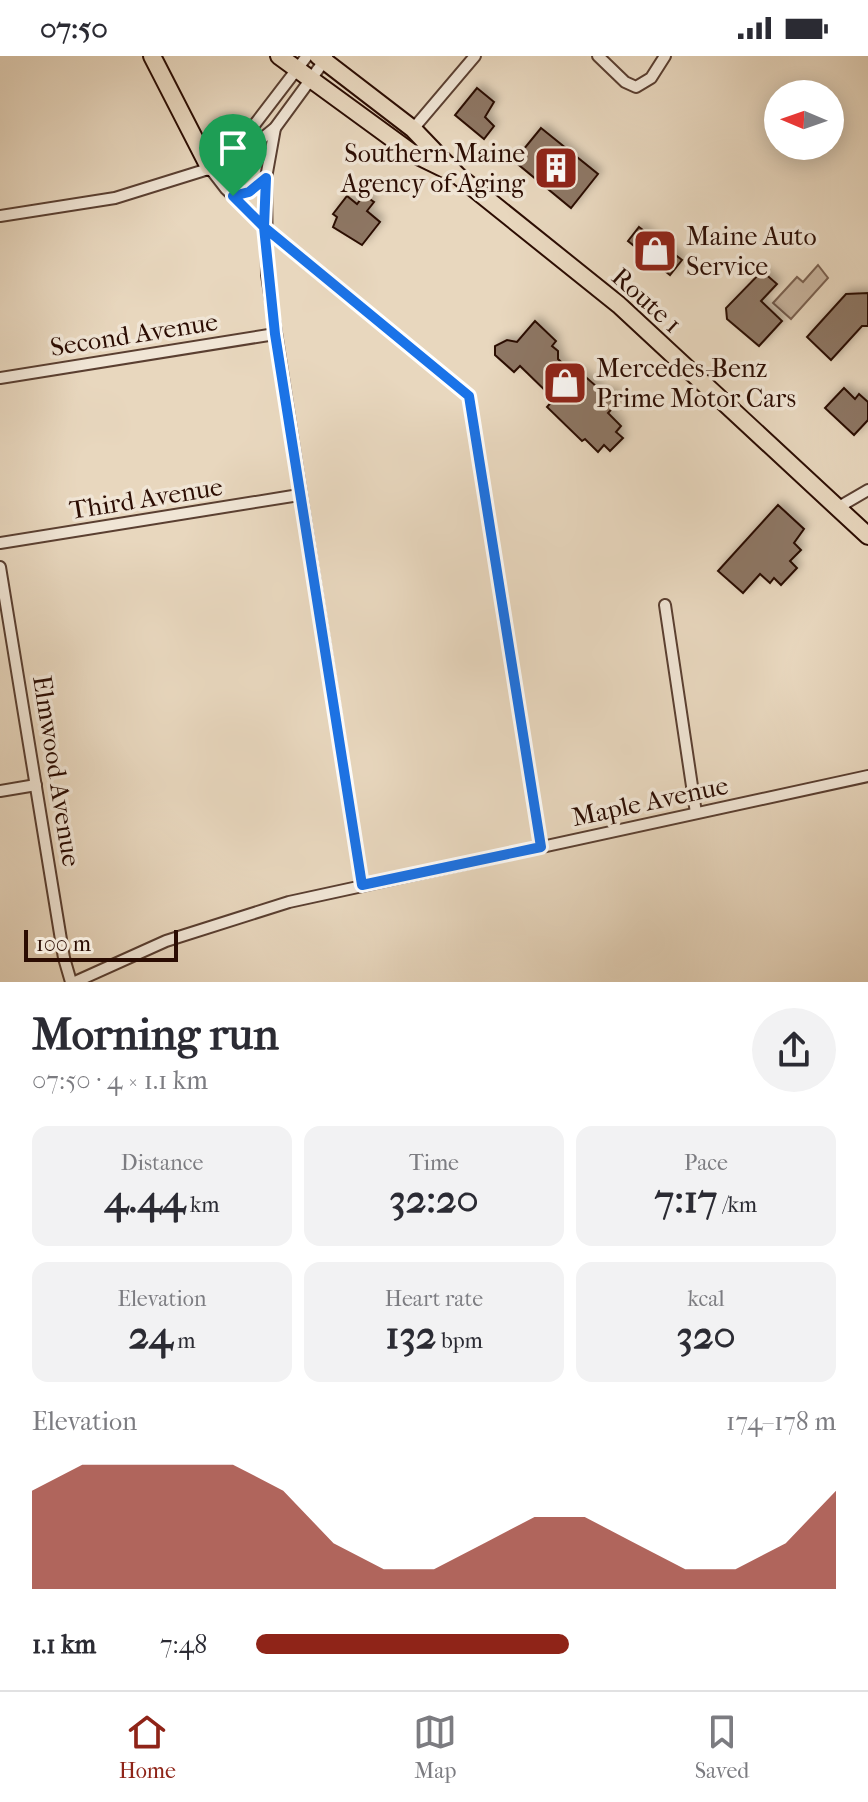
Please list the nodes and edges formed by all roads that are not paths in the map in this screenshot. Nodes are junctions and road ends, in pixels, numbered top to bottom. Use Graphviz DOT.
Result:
graph roads {
  1 [pos="152,56"];
  2 [pos="279,56"];
  3 [pos="475,56"];
  4 [pos="598,56"];
  5 [pos="665,56"];
  6 [pos="314,63"];
  7 [pos="275,128"];
  8 [pos="413,129"];
  9 [pos="209,167"];
  10 [pos="457,175"];
  11 [pos="266,178"];
  12 [pos="233,196"];
  13 [pos="0,216"];
  14 [pos="264,227"];
  15 [pos="275,334"];
  16 [pos="0,378"];
  17 [pos="868,490"];
  18 [pos="299,495"];
  19 [pos="837,508"];
  20 [pos="868,536"];
  21 [pos="0,543"];
  22 [pos="0,567"];
  23 [pos="665,605"];
  24 [pos="868,776"];
  25 [pos="36,785"];
  26 [pos="0,791"];
  27 [pos="696,813"];
  28 [pos="541,847"];
  29 [pos="362,885"];
  30 [pos="73,982"];
  1 -- 9 [label="main road"];
  2 -- 6 [label="main road, Route 1"];
  3 -- 8 [label="street"];
  4 -- 5 [label="street"];
  6 -- 7 [label="street"];
  6 -- 8 [label="main road, Route 1"];
  6 -- 9 [label="street"];
  6 -- 10 [label="main road, Route 1"];
  7 -- 9 [label="street"];
  7 -- 11 [label="street"];
  8 -- 10 [label="main road, Route 1"];
  9 -- 12 [label="street"];
  9 -- 13 [label="street"];
  10 -- 19 [label="main road, Route 1"];
  11 -- 12 [label="street"];
  11 -- 14 [label="street"];
  12 -- 14 [label="street"];
  14 -- 15 [label="street"];
  14 -- 28 [label="street"];
  15 -- 16 [label="street, Second Avenue"];
  15 -- 18 [label="street"];
  17 -- 19 [label="street"];
  18 -- 21 [label="street, Third Avenue"];
  18 -- 29 [label="street"];
  19 -- 20 [label="main road, Route 1"];
  22 -- 25 [label="street, Elmwood Avenue"];
  23 -- 27 [label="street"];
  24 -- 27 [label="street, Maple Avenue"];
  25 -- 26 [label="street"];
  25 -- 30 [label="street, Elmwood Avenue"];
  27 -- 28 [label="street, Maple Avenue"];
  28 -- 29 [label="street, Maple Avenue"];
  29 -- 30 [label="street, Maple Avenue"];
}
